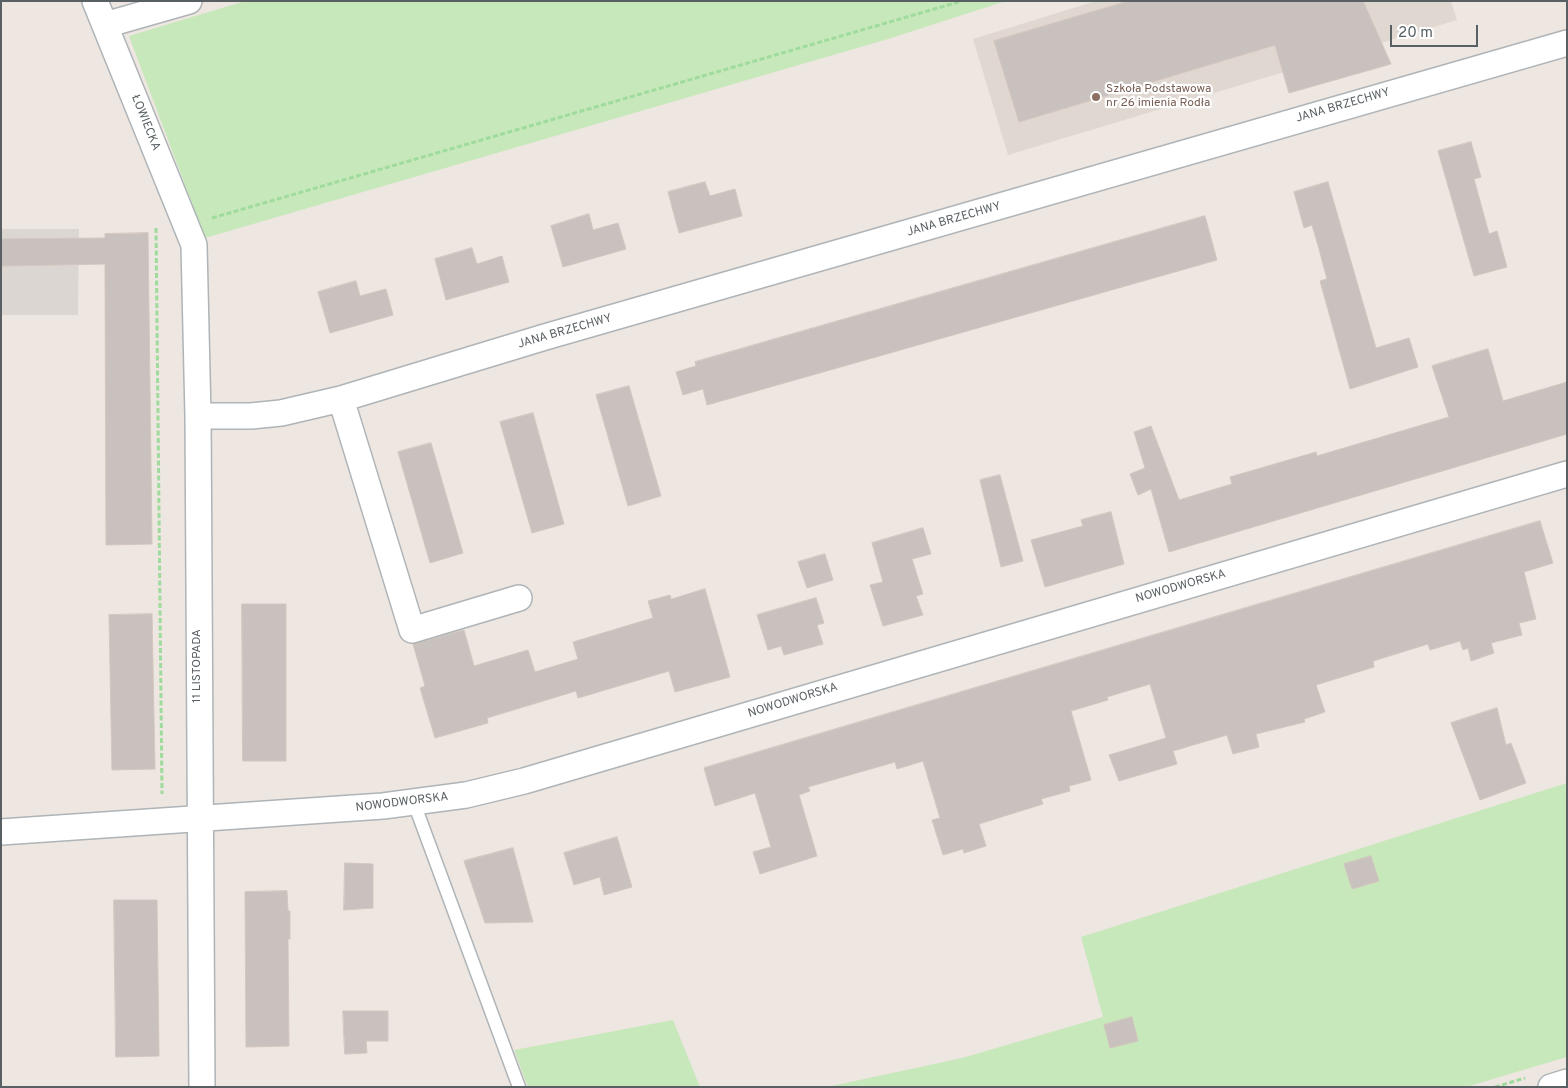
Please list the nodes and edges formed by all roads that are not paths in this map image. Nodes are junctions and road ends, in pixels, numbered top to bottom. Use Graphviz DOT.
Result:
graph roads {
  1 [pos="96,1"];
  2 [pos="189,1"];
  3 [pos="105,25"];
  4 [pos="1567,43"];
  5 [pos="191,235"];
  6 [pos="341,399"];
  7 [pos="198,416"];
  8 [pos="1567,474"];
  9 [pos="519,598"];
  10 [pos="414,803"];
  11 [pos="199,820"];
  12 [pos="1,832"];
  13 [pos="1567,1082"];
  14 [pos="202,1087"];
  15 [pos="519,1087"];
  16 [pos="1551,1087"];
  1 -- 3 [label="street, ŁOWIECKA"];
  2 -- 3 [label="street"];
  3 -- 5 [label="street, ŁOWIECKA"];
  4 -- 6 [label="street, JANA BRZECHWY"];
  5 -- 7 [label="street, 11 LISTOPADA"];
  6 -- 7 [label="street, JANA BRZECHWY"];
  6 -- 9 [label="street"];
  7 -- 11 [label="street, 11 LISTOPADA"];
  8 -- 10 [label="street, NOWODWORSKA"];
  10 -- 11 [label="street, NOWODWORSKA"];
  10 -- 15 [label="lane"];
  11 -- 12 [label="street, NOWODWORSKA"];
  11 -- 14 [label="street, 11 LISTOPADA"];
  13 -- 16 [label="street"];
}
